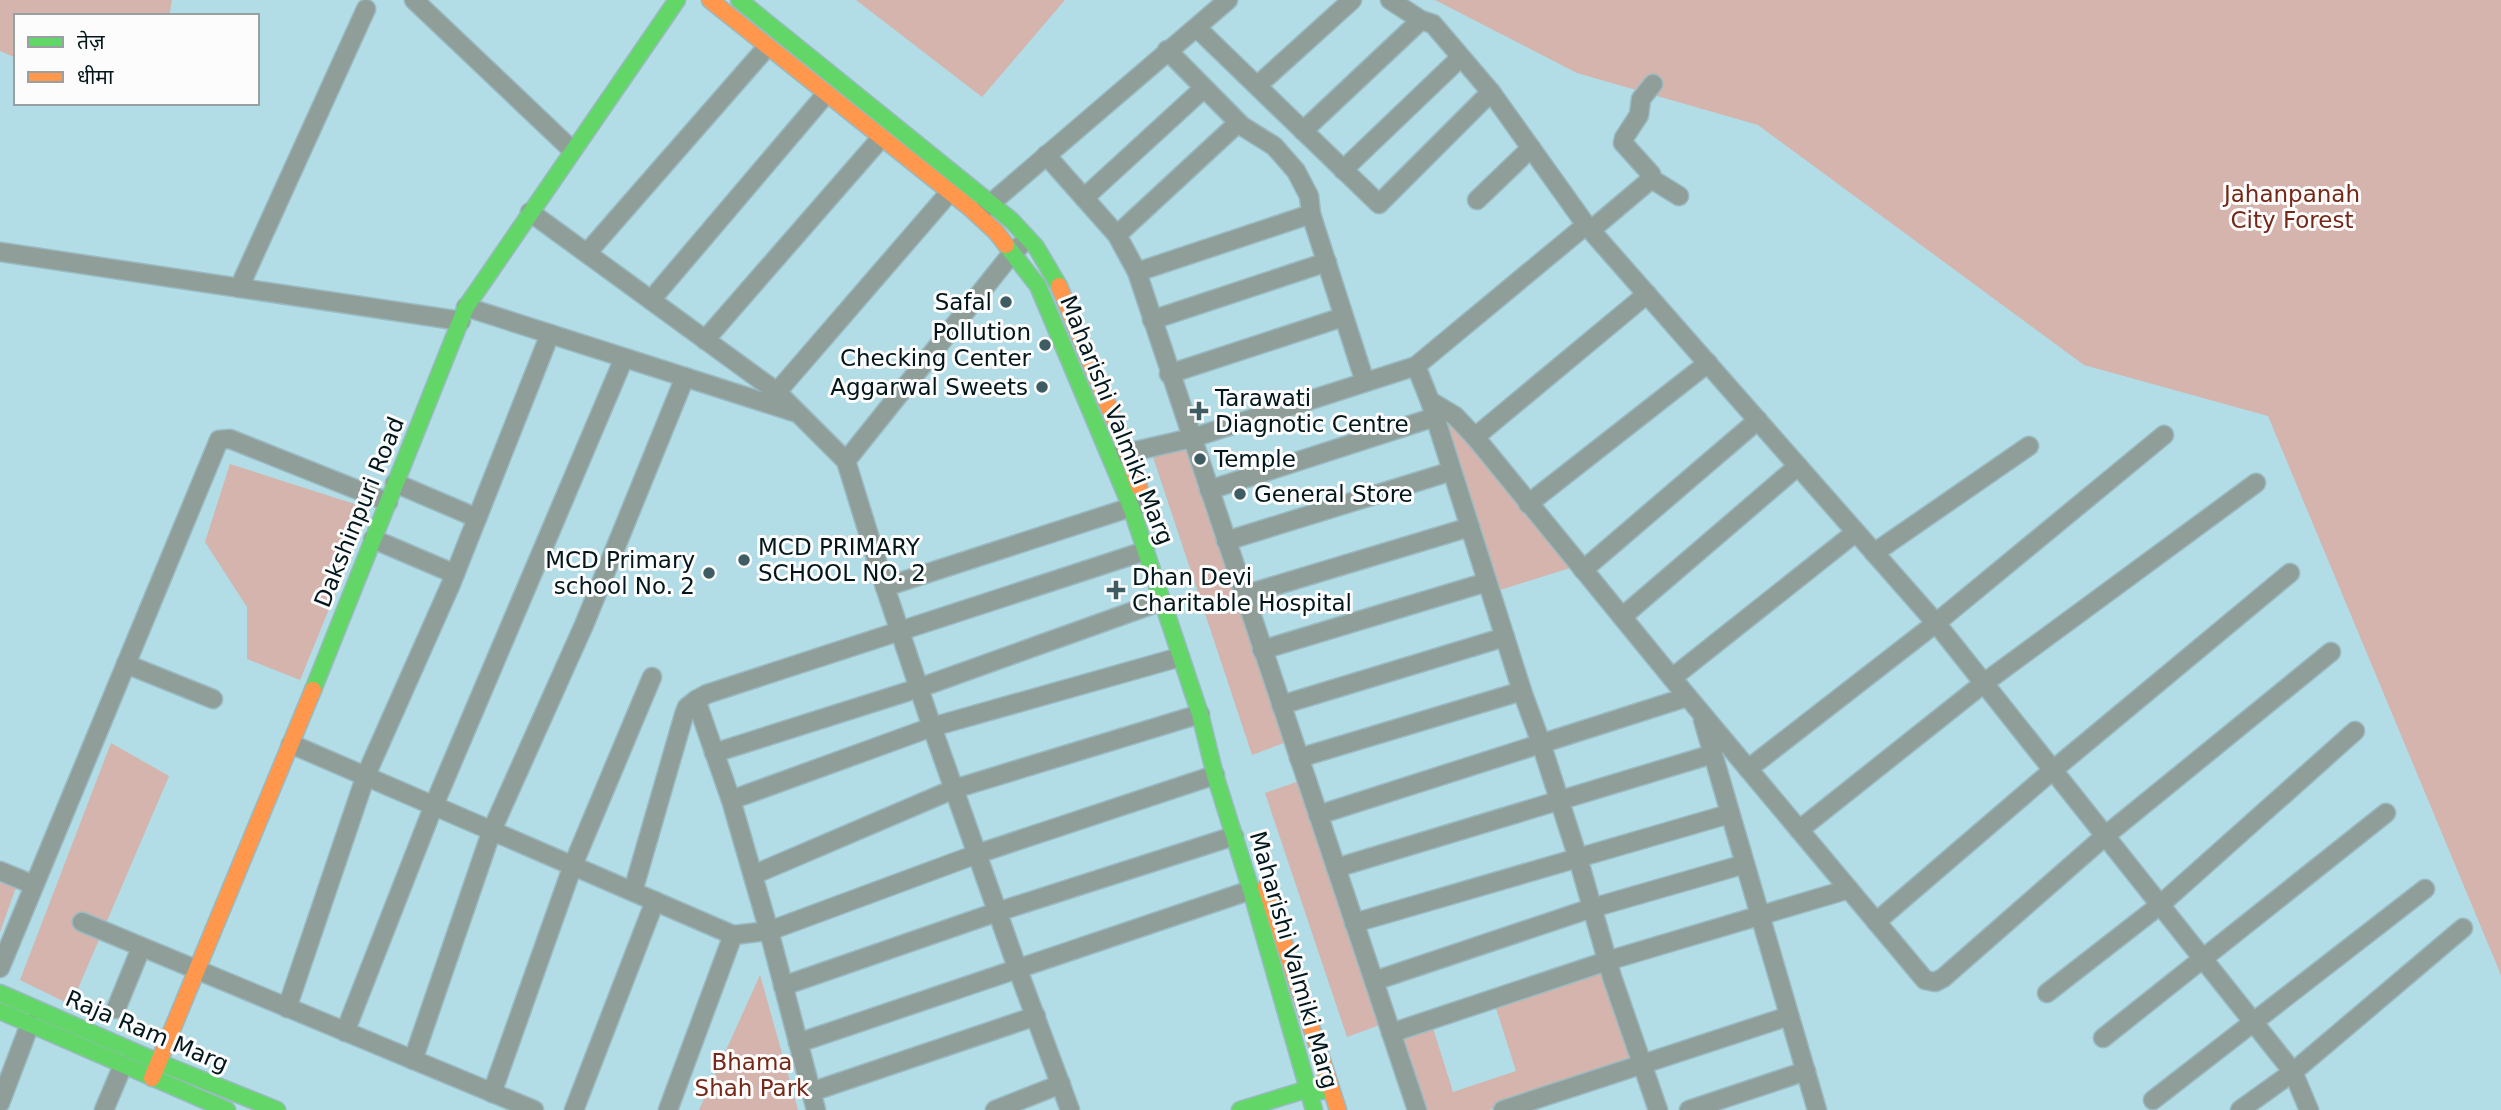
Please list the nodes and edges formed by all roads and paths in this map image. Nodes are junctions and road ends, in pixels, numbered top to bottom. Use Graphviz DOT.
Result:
graph roads {
  1 [pos="414,0"];
  2 [pos="677,0"];
  3 [pos="710,0"];
  4 [pos="739,0"];
  5 [pos="1228,0"];
  6 [pos="1352,0"];
  7 [pos="1390,0"];
  8 [pos="366,9"];
  9 [pos="1421,20"];
  10 [pos="1197,28"];
  11 [pos="767,47"];
  12 [pos="1167,50"];
  13 [pos="1460,58"];
  14 [pos="1653,84"];
  15 [pos="1256,86"];
  16 [pos="1204,88"];
  17 [pos="1491,92"];
  18 [pos="826,94"];
  19 [pos="1238,123"];
  20 [pos="1304,131"];
  21 [pos="881,138"];
  22 [pos="1531,148"];
  23 [pos="572,150"];
  24 [pos="1046,155"];
  25 [pos="1343,170"];
  26 [pos="1650,178"];
  27 [pos="949,193"];
  28 [pos="1679,196"];
  29 [pos="1084,198"];
  30 [pos="1477,200"];
  31 [pos="990,202"];
  32 [pos="530,212"];
  33 [pos="1311,214"];
  34 [pos="978,216"];
  35 [pos="1589,227"];
  36 [pos="1117,235"];
  37 [pos="1029,240"];
  38 [pos="0,252"];
  39 [pos="1013,252"];
  40 [pos="587,253"];
  41 [pos="1327,262"];
  42 [pos="1137,272"];
  43 [pos="239,288"];
  44 [pos="1647,293"];
  45 [pos="651,300"];
  46 [pos="463,314"];
  47 [pos="1343,317"];
  48 [pos="1152,320"];
  49 [pos="550,334"];
  50 [pos="705,340"];
  51 [pos="624,358"];
  52 [pos="1708,363"];
  53 [pos="1416,366"];
  54 [pos="1169,374"];
  55 [pos="685,377"];
  56 [pos="1365,382"];
  57 [pos="777,392"];
  58 [pos="1433,409"];
  59 [pos="798,413"];
  60 [pos="1758,420"];
  61 [pos="2164,435"];
  62 [pos="1475,437"];
  63 [pos="1192,438"];
  64 [pos="2029,446"];
  65 [pos="1120,455"];
  66 [pos="846,461"];
  67 [pos="1798,466"];
  68 [pos="1452,471"];
  69 [pos="395,483"];
  70 [pos="2256,483"];
  71 [pos="1209,490"];
  72 [pos="388,502"];
  73 [pos="1528,504"];
  74 [pos="1137,505"];
  75 [pos="477,518"];
  76 [pos="1470,527"];
  77 [pos="1856,532"];
  78 [pos="373,539"];
  79 [pos="1226,541"];
  80 [pos="1146,551"];
  81 [pos="1874,553"];
  82 [pos="1583,570"];
  83 [pos="2290,573"];
  84 [pos="455,574"];
  85 [pos="1487,582"];
  86 [pos="885,587"];
  87 [pos="1244,595"];
  88 [pos="1162,601"];
  89 [pos="1622,617"];
  90 [pos="1936,623"];
  91 [pos="900,631"];
  92 [pos="1505,637"];
  93 [pos="1262,650"];
  94 [pos="2331,652"];
  95 [pos="1180,657"];
  96 [pos="126,664"];
  97 [pos="652,677"];
  98 [pos="1672,678"];
  99 [pos="1984,683"];
  100 [pos="919,688"];
  101 [pos="1522,691"];
  102 [pos="1687,696"];
  103 [pos="213,699"];
  104 [pos="696,700"];
  105 [pos="1281,705"];
  106 [pos="1700,712"];
  107 [pos="1200,714"];
  108 [pos="932,727"];
  109 [pos="2354,731"];
  110 [pos="1541,743"];
  111 [pos="290,744"];
  112 [pos="714,753"];
  113 [pos="1713,754"];
  114 [pos="1299,758"];
  115 [pos="1748,769"];
  116 [pos="2053,770"];
  117 [pos="366,775"];
  118 [pos="1215,775"];
  119 [pos="954,789"];
  120 [pos="731,800"];
  121 [pos="1559,800"];
  122 [pos="434,805"];
  123 [pos="2386,813"];
  124 [pos="1729,814"];
  125 [pos="1318,815"];
  126 [pos="492,830"];
  127 [pos="1799,830"];
  128 [pos="1234,835"];
  129 [pos="2105,836"];
  130 [pos="977,854"];
  131 [pos="1578,858"];
  132 [pos="1745,864"];
  133 [pos="573,865"];
  134 [pos="1336,868"];
  135 [pos="0,871"];
  136 [pos="753,875"];
  137 [pos="34,885"];
  138 [pos="1849,889"];
  139 [pos="2425,889"];
  140 [pos="1251,890"];
  141 [pos="633,891"];
  142 [pos="655,901"];
  143 [pos="2161,905"];
  144 [pos="1592,908"];
  145 [pos="997,912"];
  146 [pos="1760,914"];
  147 [pos="82,922"];
  148 [pos="1876,922"];
  149 [pos="1354,923"];
  150 [pos="2463,928"];
  151 [pos="769,931"];
  152 [pos="733,935"];
  153 [pos="141,948"];
  154 [pos="2202,958"];
  155 [pos="1607,961"];
  156 [pos="0,968"];
  157 [pos="1018,970"];
  158 [pos="195,971"];
  159 [pos="1374,981"];
  160 [pos="783,986"];
  161 [pos="0,993"];
  162 [pos="2047,993"];
  163 [pos="116,1009"];
  164 [pos="287,1009"];
  165 [pos="0,1011"];
  166 [pos="1036,1016"];
  167 [pos="1790,1016"];
  168 [pos="2252,1021"];
  169 [pos="30,1024"];
  170 [pos="345,1032"];
  171 [pos="1391,1033"];
  172 [pos="2103,1038"];
  173 [pos="798,1044"];
  174 [pos="413,1060"];
  175 [pos="158,1062"];
  176 [pos="1642,1064"];
  177 [pos="122,1065"];
  178 [pos="1805,1071"];
  179 [pos="2293,1072"];
  180 [pos="152,1078"];
  181 [pos="1061,1084"];
  182 [pos="1308,1089"];
  183 [pos="811,1092"];
  184 [pos="492,1093"];
  185 [pos="1332,1093"];
  186 [pos="2153,1100"];
  187 [pos="0,1103"];
  188 [pos="104,1110"];
  189 [pos="227,1110"];
  190 [pos="277,1110"];
  191 [pos="534,1110"];
  192 [pos="575,1110"];
  193 [pos="668,1110"];
  194 [pos="816,1110"];
  195 [pos="995,1110"];
  196 [pos="1070,1110"];
  197 [pos="1240,1110"];
  198 [pos="1314,1110"];
  199 [pos="1338,1110"];
  200 [pos="1417,1110"];
  201 [pos="1503,1110"];
  202 [pos="1658,1110"];
  203 [pos="1689,1110"];
  204 [pos="1817,1110"];
  205 [pos="2241,1110"];
  206 [pos="2309,1110"];
  1 -- 23 [label="street"];
  2 -- 23 [label="street, Dakshinpuri Road"];
  3 -- 11 [label="street, Maharishi Valmiki Marg"];
  4 -- 31 [label="street, Maharishi Valmiki Marg"];
  5 -- 10 [label="street"];
  6 -- 15 [label="street"];
  7 -- 9 [label="street"];
  8 -- 43 [label="street"];
  9 -- 13 [label="street"];
  9 -- 20 [label="street"];
  10 -- 12 [label="street"];
  10 -- 15 [label="street"];
  11 -- 18 [label="street, Maharishi Valmiki Marg"];
  11 -- 40 [label="street"];
  12 -- 16 [label="street"];
  12 -- 24 [label="street"];
  13 -- 17 [label="street"];
  13 -- 25 [label="street"];
  14 -- 26 [label="street"];
  15 -- 20 [label="street"];
  16 -- 19 [label="street"];
  16 -- 29 [label="street"];
  17 -- 22 [label="street"];
  17 -- 25 [label="street"];
  18 -- 21 [label="street, Maharishi Valmiki Marg"];
  18 -- 45 [label="street"];
  19 -- 33 [label="street"];
  19 -- 36 [label="street"];
  20 -- 25 [label="street"];
  21 -- 27 [label="street, Maharishi Valmiki Marg"];
  21 -- 50 [label="street"];
  22 -- 30 [label="street"];
  22 -- 35 [label="street"];
  23 -- 32 [label="street, Dakshinpuri Road"];
  24 -- 29 [label="street"];
  24 -- 31 [label="street"];
  26 -- 28 [label="street"];
  26 -- 35 [label="street"];
  27 -- 34 [label="street, Maharishi Valmiki Marg"];
  27 -- 57 [label="street"];
  29 -- 36 [label="street"];
  31 -- 34 [label="street"];
  31 -- 37 [label="street, Maharishi Valmiki Marg"];
  32 -- 40 [label="street"];
  32 -- 46 [label="street, Dakshinpuri Road"];
  33 -- 41 [label="street"];
  33 -- 42 [label="street"];
  34 -- 39 [label="street, Maharishi Valmiki Marg"];
  35 -- 44 [label="street"];
  35 -- 53 [label="street"];
  36 -- 42 [label="street"];
  37 -- 39 [label="street"];
  37 -- 65 [label="street, Maharishi Valmiki Marg"];
  38 -- 43 [label="street"];
  39 -- 65 [label="street, Maharishi Valmiki Marg"];
  39 -- 66 [label="street"];
  40 -- 45 [label="street"];
  41 -- 47 [label="street"];
  41 -- 48 [label="street"];
  42 -- 48 [label="street"];
  43 -- 46 [label="street"];
  44 -- 52 [label="street"];
  44 -- 62 [label="street"];
  45 -- 50 [label="street"];
  46 -- 49 [label="street"];
  46 -- 69 [label="street, Dakshinpuri Road"];
  47 -- 54 [label="street"];
  47 -- 56 [label="street"];
  48 -- 54 [label="street"];
  49 -- 51 [label="street"];
  49 -- 75 [label="street"];
  50 -- 57 [label="street"];
  51 -- 55 [label="street"];
  51 -- 122 [label="street"];
  52 -- 60 [label="street"];
  52 -- 73 [label="street"];
  53 -- 56 [label="street"];
  53 -- 58 [label="street"];
  54 -- 63 [label="street"];
  55 -- 59 [label="street"];
  55 -- 126 [label="street"];
  56 -- 63 [label="street"];
  57 -- 59 [label="street"];
  58 -- 62 [label="street"];
  58 -- 68 [label="street"];
  58 -- 71 [label="street"];
  59 -- 66 [label="street"];
  60 -- 67 [label="street"];
  60 -- 82 [label="street"];
  61 -- 90 [label="street"];
  62 -- 73 [label="street"];
  63 -- 65 [label="street"];
  63 -- 71 [label="street"];
  64 -- 81 [label="street"];
  65 -- 74 [label="street, Maharishi Valmiki Marg"];
  66 -- 86 [label="street"];
  67 -- 77 [label="street"];
  67 -- 89 [label="street"];
  68 -- 76 [label="street"];
  68 -- 79 [label="street"];
  69 -- 72 [label="street, Dakshinpuri Road"];
  69 -- 75 [label="street"];
  70 -- 99 [label="street"];
  71 -- 79 [label="street"];
  72 -- 78 [label="street, Dakshinpuri Road"];
  72 -- 96 [label="street"];
  73 -- 82 [label="street"];
  74 -- 80 [label="street, Maharishi Valmiki Marg"];
  74 -- 86 [label="street"];
  74 -- 185 [label="street, Maharishi Valmiki Marg"];
  75 -- 84 [label="street"];
  76 -- 85 [label="street"];
  76 -- 87 [label="street"];
  77 -- 81 [label="street"];
  77 -- 98 [label="street"];
  78 -- 84 [label="street"];
  78 -- 111 [label="street, Dakshinpuri Road"];
  79 -- 87 [label="street"];
  80 -- 88 [label="street, Maharishi Valmiki Marg"];
  80 -- 91 [label="street"];
  81 -- 90 [label="street"];
  82 -- 89 [label="street"];
  83 -- 116 [label="street"];
  84 -- 117 [label="street"];
  85 -- 92 [label="street"];
  85 -- 93 [label="street"];
  86 -- 91 [label="street"];
  87 -- 93 [label="street"];
  88 -- 95 [label="street, Maharishi Valmiki Marg"];
  88 -- 100 [label="street"];
  89 -- 98 [label="street"];
  90 -- 99 [label="street"];
  90 -- 115 [label="street"];
  91 -- 100 [label="street"];
  91 -- 104 [label="street"];
  92 -- 101 [label="street"];
  92 -- 105 [label="street"];
  93 -- 105 [label="street"];
  94 -- 129 [label="street"];
  95 -- 107 [label="street, Maharishi Valmiki Marg"];
  95 -- 108 [label="street"];
  96 -- 103 [label="street"];
  96 -- 137 [label="street"];
  97 -- 133 [label="street"];
  98 -- 102 [label="street"];
  99 -- 116 [label="street"];
  99 -- 127 [label="street"];
  100 -- 108 [label="street"];
  100 -- 112 [label="street"];
  101 -- 110 [label="street"];
  101 -- 114 [label="street"];
  102 -- 106 [label="street"];
  102 -- 110 [label="street"];
  104 -- 112 [label="street"];
  104 -- 141 [label="street"];
  105 -- 114 [label="street"];
  106 -- 113 [label="street"];
  106 -- 115 [label="street"];
  107 -- 118 [label="street, Maharishi Valmiki Marg"];
  107 -- 119 [label="street"];
  108 -- 119 [label="street"];
  108 -- 120 [label="street"];
  109 -- 143 [label="street"];
  110 -- 121 [label="street"];
  110 -- 125 [label="street"];
  111 -- 117 [label="street"];
  111 -- 158 [label="street, Dakshinpuri Road"];
  112 -- 120 [label="street"];
  113 -- 121 [label="street"];
  113 -- 124 [label="street"];
  114 -- 125 [label="street"];
  115 -- 127 [label="street"];
  116 -- 129 [label="street"];
  116 -- 148 [label="street"];
  117 -- 122 [label="street"];
  117 -- 164 [label="street"];
  118 -- 128 [label="street, Maharishi Valmiki Marg"];
  118 -- 130 [label="street"];
  119 -- 130 [label="street"];
  119 -- 136 [label="street"];
  120 -- 136 [label="street"];
  121 -- 131 [label="street"];
  121 -- 134 [label="street"];
  122 -- 126 [label="street"];
  122 -- 170 [label="street"];
  123 -- 154 [label="street"];
  124 -- 131 [label="street"];
  124 -- 132 [label="street"];
  125 -- 134 [label="street"];
  126 -- 133 [label="street"];
  126 -- 174 [label="street"];
  127 -- 138 [label="street"];
  128 -- 140 [label="street, Maharishi Valmiki Marg"];
  128 -- 145 [label="street"];
  129 -- 143 [label="street"];
  129 -- 148 [label="street"];
  130 -- 145 [label="street"];
  130 -- 151 [label="street"];
  131 -- 144 [label="street"];
  131 -- 149 [label="street"];
  132 -- 144 [label="street"];
  132 -- 146 [label="street"];
  133 -- 141 [label="street"];
  133 -- 184 [label="street"];
  134 -- 149 [label="street"];
  135 -- 137 [label="street"];
  136 -- 151 [label="street"];
  137 -- 156 [label="street"];
  138 -- 146 [label="street"];
  138 -- 148 [label="street"];
  139 -- 168 [label="street"];
  140 -- 157 [label="street"];
  140 -- 182 [label="street, Maharishi Valmiki Marg"];
  141 -- 142 [label="street"];
  142 -- 152 [label="street"];
  142 -- 192 [label="street"];
  143 -- 154 [label="street"];
  143 -- 162 [label="street"];
  144 -- 155 [label="street"];
  144 -- 159 [label="street"];
  145 -- 157 [label="street"];
  145 -- 160 [label="street"];
  146 -- 155 [label="street"];
  146 -- 167 [label="street"];
  147 -- 153 [label="street"];
  149 -- 159 [label="street"];
  150 -- 179 [label="street"];
  151 -- 152 [label="street"];
  151 -- 160 [label="street"];
  152 -- 193 [label="street"];
  153 -- 158 [label="street"];
  153 -- 163 [label="street"];
  154 -- 168 [label="street"];
  154 -- 172 [label="street"];
  155 -- 171 [label="street"];
  155 -- 176 [label="street"];
  157 -- 166 [label="street"];
  157 -- 173 [label="street"];
  158 -- 164 [label="street"];
  158 -- 175 [label="street, Dakshinpuri Road"];
  159 -- 171 [label="street"];
  160 -- 173 [label="street"];
  161 -- 175 [label="street, Raja Ram Marg"];
  164 -- 170 [label="street"];
  165 -- 169 [label="street, Raja Ram Marg"];
  166 -- 181 [label="street"];
  166 -- 183 [label="street"];
  167 -- 176 [label="street"];
  167 -- 178 [label="street"];
  168 -- 179 [label="street"];
  168 -- 186 [label="street"];
  169 -- 177 [label="street, Raja Ram Marg"];
  169 -- 187 [label="street"];
  170 -- 174 [label="street"];
  171 -- 200 [label="street"];
  173 -- 183 [label="street"];
  174 -- 184 [label="street"];
  175 -- 180 [label="street, Dakshinpuri Road"];
  175 -- 190 [label="street, Raja Ram Marg"];
  176 -- 201 [label="street"];
  176 -- 202 [label="street"];
  177 -- 180 [label="street, Raja Ram Marg"];
  177 -- 188 [label="street"];
  178 -- 203 [label="street"];
  178 -- 204 [label="street"];
  179 -- 205 [label="street"];
  179 -- 206 [label="street"];
  180 -- 189 [label="street, Raja Ram Marg"];
  181 -- 195 [label="street"];
  181 -- 196 [label="street"];
  182 -- 185 [label="street"];
  182 -- 197 [label="street"];
  182 -- 198 [label="street, Maharishi Valmiki Marg"];
  183 -- 194 [label="street"];
  184 -- 191 [label="street"];
  185 -- 198 [label="street"];
  185 -- 199 [label="street, Maharishi Valmiki Marg"];
}
